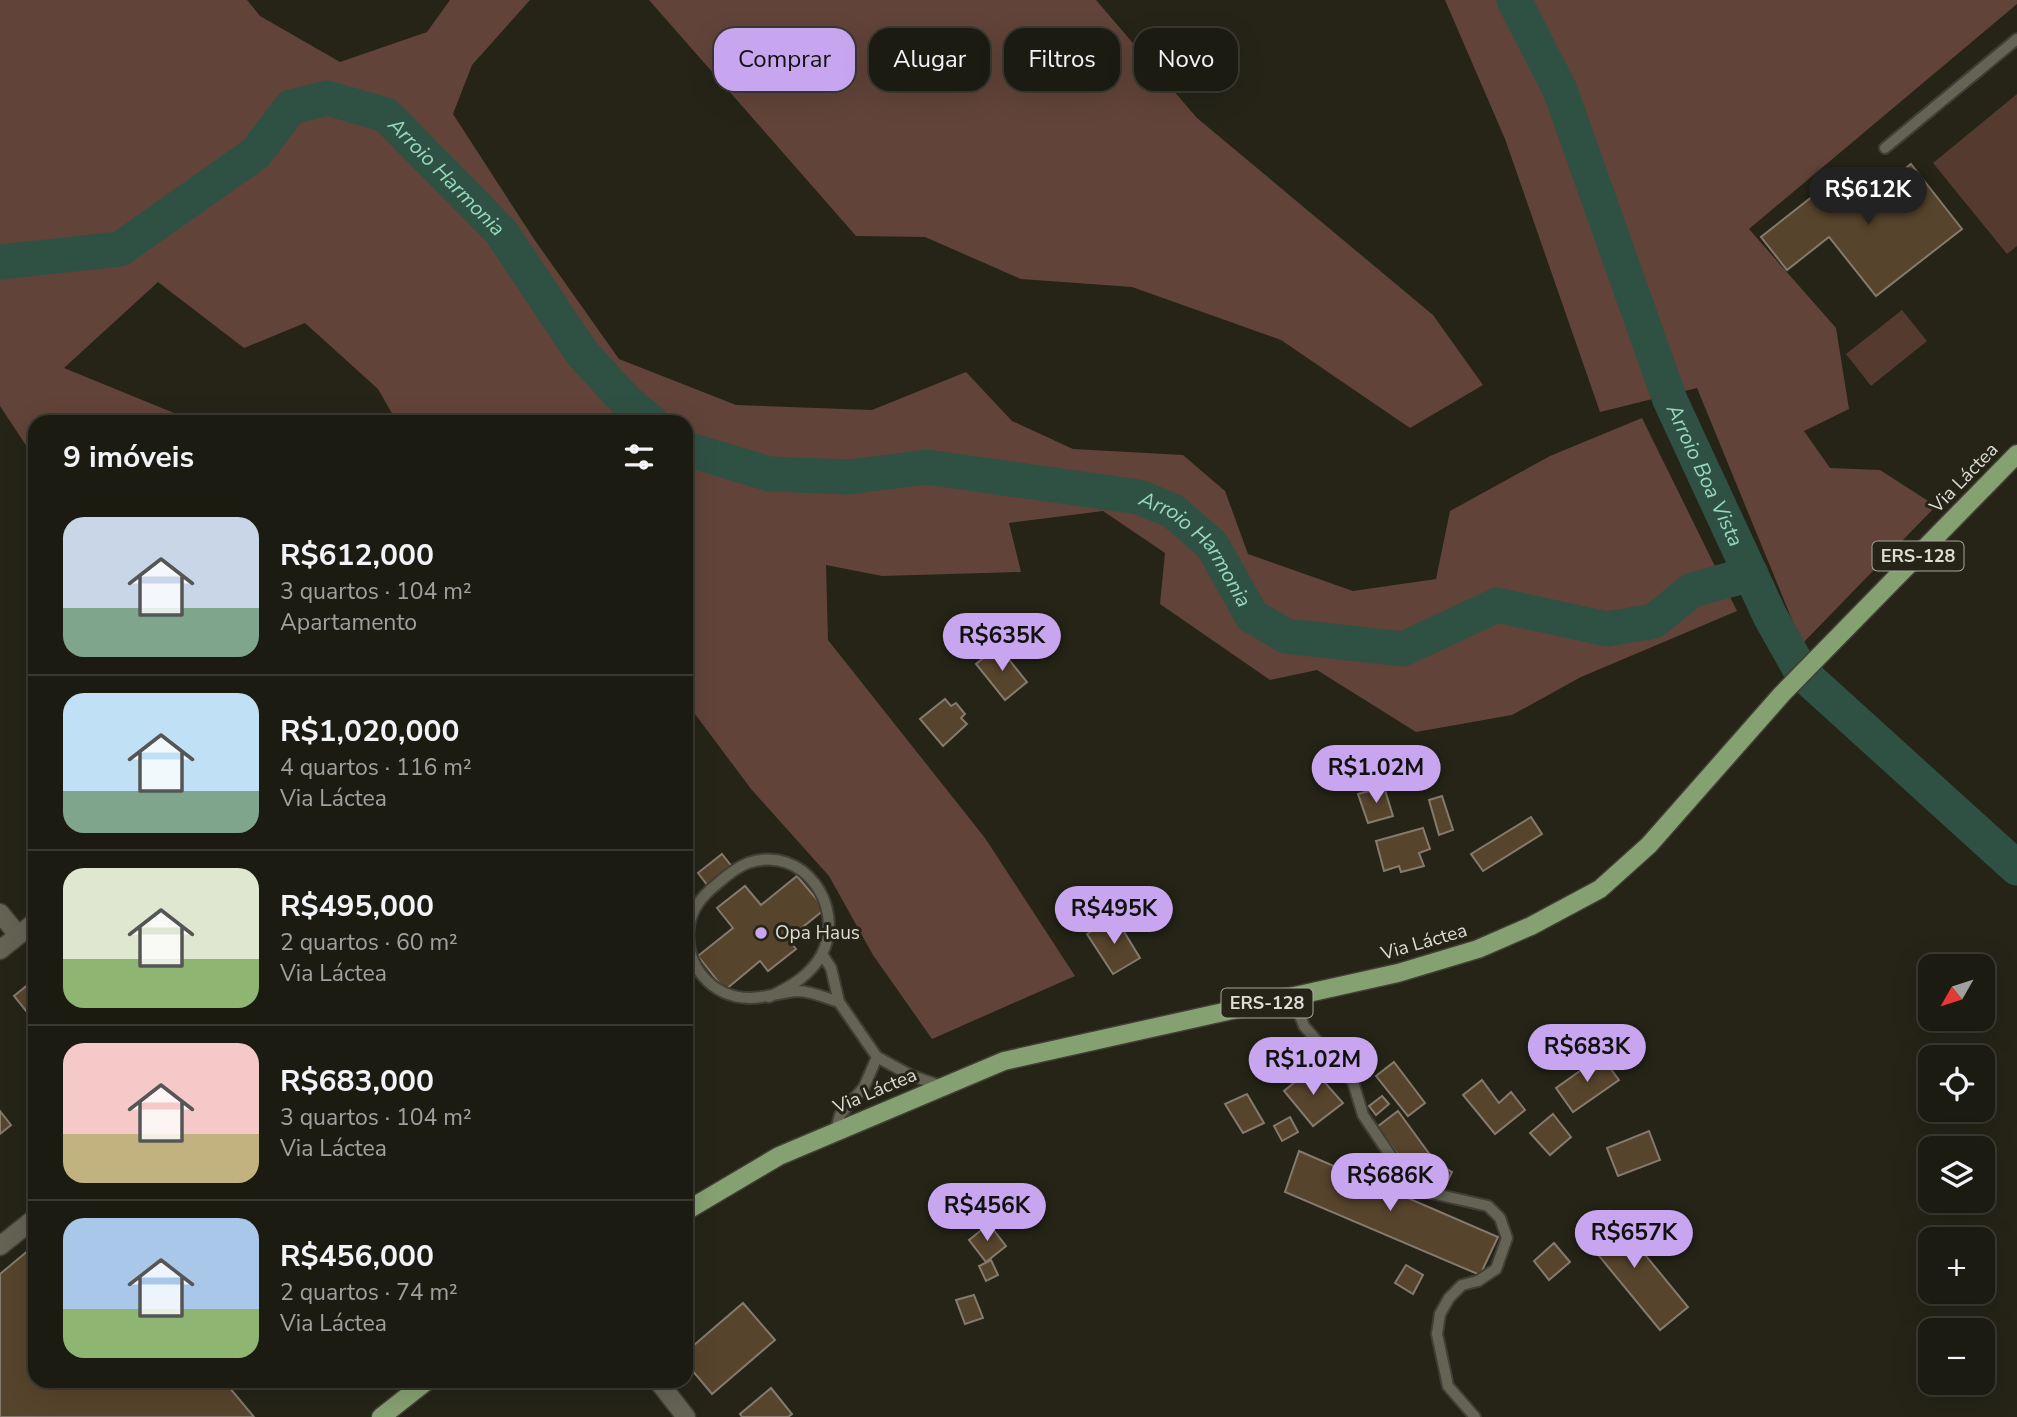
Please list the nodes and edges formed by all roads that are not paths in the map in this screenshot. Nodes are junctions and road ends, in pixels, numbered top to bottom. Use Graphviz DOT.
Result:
graph roads {
  1 [pos="2017,39"];
  2 [pos="1885,148"];
  3 [pos="2017,454"];
  4 [pos="0,913"];
  5 [pos="693,914"];
  6 [pos="28,928"];
  7 [pos="19,935"];
  8 [pos="0,950"];
  9 [pos="822,954"];
  10 [pos="693,961"];
  11 [pos="769,997"];
  12 [pos="1293,997"];
  13 [pos="839,1002"];
  14 [pos="877,1057"];
  15 [pos="941,1086"];
  16 [pos="836,1130"];
  17 [pos="693,1207"];
  18 [pos="28,1223"];
  19 [pos="0,1245"];
  20 [pos="418,1388"];
  21 [pos="663,1388"];
  22 [pos="381,1417"];
  23 [pos="686,1417"];
  24 [pos="1475,1417"];
  1 -- 2 [label="lane"];
  3 -- 12 [label="main road, Via Láctea / ERS-128"];
  4 -- 7 [label="street"];
  5 -- 9 [label="lane"];
  6 -- 7 [label="street"];
  7 -- 8 [label="street"];
  9 -- 11 [label="lane"];
  9 -- 13 [label="lane"];
  10 -- 11 [label="lane"];
  11 -- 13 [label="lane"];
  12 -- 15 [label="main road, Via Láctea / ERS-128"];
  12 -- 24 [label="lane"];
  13 -- 14 [label="lane"];
  14 -- 15 [label="lane"];
  14 -- 16 [label="lane"];
  15 -- 16 [label="main road, Via Láctea / ERS-128"];
  16 -- 17 [label="main road, Via Láctea / ERS-128"];
  18 -- 19 [label="street"];
  20 -- 22 [label="main road"];
  21 -- 23 [label="street"];
}
